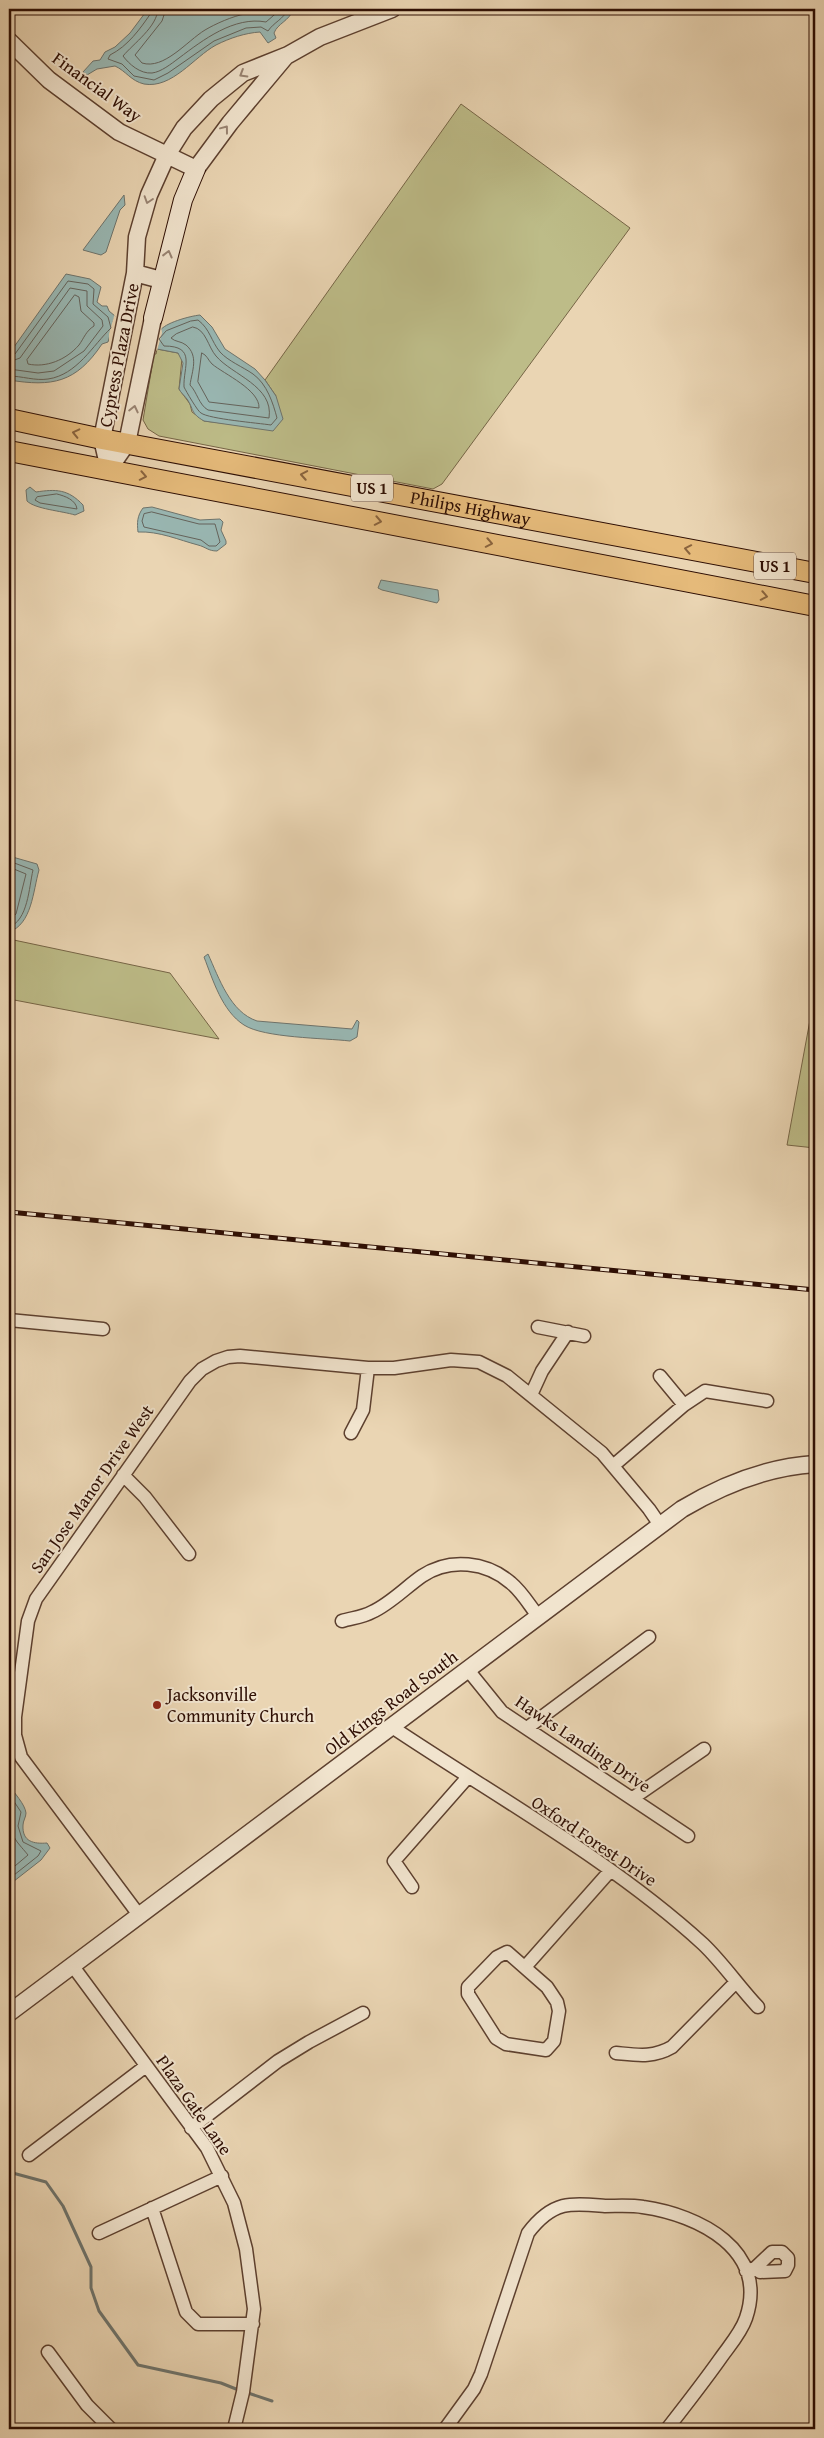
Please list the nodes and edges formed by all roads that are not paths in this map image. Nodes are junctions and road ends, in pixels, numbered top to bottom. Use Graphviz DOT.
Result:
graph roads {
  1 [pos="392,9"];
  2 [pos="9,41"];
  3 [pos="288,55"];
  4 [pos="167,155"];
  5 [pos="196,168"];
  6 [pos="135,273"];
  7 [pos="162,280"];
  8 [pos="153,318"];
  9 [pos="9,419"];
  10 [pos="102,439"];
  11 [pos="127,443"];
  12 [pos="9,451"];
  13 [pos="109,469"];
  14 [pos="336,481"];
  15 [pos="447,503"];
  16 [pos="330,512"];
  17 [pos="442,533"];
  18 [pos="735,558"];
  19 [pos="815,573"];
  20 [pos="729,589"];
  21 [pos="815,606"];
  22 [pos="9,1320"];
  23 [pos="538,1327"];
  24 [pos="103,1329"];
  25 [pos="568,1332"];
  26 [pos="584,1336"];
  27 [pos="368,1368"];
  28 [pos="660,1376"];
  29 [pos="531,1395"];
  30 [pos="767,1401"];
  31 [pos="684,1405"];
  32 [pos="351,1433"];
  33 [pos="815,1464"];
  34 [pos="614,1466"];
  35 [pos="123,1476"];
  36 [pos="660,1525"];
  37 [pos="189,1554"];
  38 [pos="538,1616"];
  39 [pos="342,1621"];
  40 [pos="649,1637"];
  41 [pos="468,1670"];
  42 [pos="392,1727"];
  43 [pos="527,1728"];
  44 [pos="704,1749"];
  45 [pos="467,1778"];
  46 [pos="633,1798"];
  47 [pos="688,1836"];
  48 [pos="610,1871"];
  49 [pos="412,1887"];
  50 [pos="139,1915"];
  51 [pos="72,1965"];
  52 [pos="525,1967"];
  53 [pos="735,1983"];
  54 [pos="758,2007"];
  55 [pos="9,2012"];
  56 [pos="363,2013"];
  57 [pos="616,2053"];
  58 [pos="146,2066"];
  59 [pos="191,2128"];
  60 [pos="29,2155"];
  61 [pos="222,2176"];
  62 [pos="152,2208"];
  63 [pos="99,2233"];
  64 [pos="253,2324"];
  65 [pos="48,2352"];
  66 [pos="111,2429"];
  67 [pos="234,2429"];
  68 [pos="445,2429"];
  69 [pos="668,2429"];
  1 -- 3 [label="street, Cypress Plaza Drive"];
  2 -- 4 [label="street, Financial Way"];
  3 -- 4 [label="street, Cypress Plaza Drive, one-way"];
  5 -- 3 [label="street, Cypress Plaza Drive, one-way"];
  4 -- 5 [label="street, Financial Way"];
  4 -- 6 [label="street, Cypress Plaza Drive, one-way"];
  7 -- 5 [label="main road, Cypress Plaza Drive, one-way"];
  6 -- 7 [label="street"];
  6 -- 10 [label="street, Cypress Plaza Drive"];
  7 -- 8 [label="main road, Cypress Plaza Drive"];
  11 -- 8 [label="street, Cypress Plaza Drive, one-way"];
  10 -- 9 [label="main road, Philips Highway / US 1, one-way"];
  10 -- 11 [label="main road, Philips Highway / US 1"];
  10 -- 13 [label="street, Cypress Plaza Drive"];
  11 -- 13 [label="street, Cypress Plaza Drive"];
  14 -- 11 [label="main road, Philips Highway / US 1, one-way"];
  12 -- 13 [label="main road, Philips Highway / US 1"];
  13 -- 16 [label="main road, Philips Highway / US 1, one-way"];
  14 -- 15 [label="main road, Philips Highway / US 1"];
  14 -- 16 [label="main road"];
  15 -- 17 [label="main road"];
  18 -- 15 [label="main road, Philips Highway / US 1, one-way"];
  16 -- 17 [label="main road, Philips Highway / US 1, one-way"];
  17 -- 20 [label="main road, Philips Highway / US 1, one-way"];
  18 -- 19 [label="main road, Philips Highway / US 1"];
  18 -- 20 [label="main road"];
  20 -- 21 [label="main road, Philips Highway / US 1, one-way"];
  22 -- 24 [label="street"];
  23 -- 25 [label="street"];
  25 -- 26 [label="street"];
  25 -- 29 [label="street"];
  27 -- 29 [label="street, San Jose Manor Drive West"];
  27 -- 32 [label="street"];
  27 -- 35 [label="street, San Jose Manor Drive West"];
  28 -- 31 [label="street"];
  29 -- 34 [label="street, San Jose Manor Drive West"];
  30 -- 31 [label="street"];
  31 -- 34 [label="street"];
  33 -- 36 [label="street, Old Kings Road South"];
  34 -- 36 [label="street, San Jose Manor Drive West"];
  35 -- 37 [label="street"];
  35 -- 50 [label="street, San Jose Manor Drive West"];
  36 -- 38 [label="street, Old Kings Road South"];
  38 -- 39 [label="street"];
  38 -- 41 [label="street, Old Kings Road South"];
  40 -- 43 [label="street"];
  41 -- 42 [label="street, Old Kings Road South"];
  41 -- 43 [label="street, Hawks Landing Drive"];
  42 -- 45 [label="street, Oxford Forest Drive"];
  42 -- 50 [label="street, Old Kings Road South"];
  43 -- 46 [label="street, Hawks Landing Drive"];
  44 -- 46 [label="street"];
  45 -- 48 [label="street, Oxford Forest Drive"];
  45 -- 49 [label="street"];
  46 -- 47 [label="street, Hawks Landing Drive"];
  48 -- 52 [label="street"];
  48 -- 53 [label="street, Oxford Forest Drive"];
  50 -- 51 [label="street, Old Kings Road South"];
  51 -- 55 [label="street, Old Kings Road South"];
  51 -- 58 [label="street, Plaza Gate Lane"];
  52 -- 52 [label="street"];
  53 -- 54 [label="street, Oxford Forest Drive"];
  53 -- 57 [label="street"];
  56 -- 59 [label="street"];
  58 -- 59 [label="street, Plaza Gate Lane"];
  58 -- 60 [label="street"];
  59 -- 61 [label="street, Plaza Gate Lane"];
  61 -- 62 [label="street"];
  61 -- 64 [label="street, Plaza Gate Lane"];
  62 -- 63 [label="street"];
  62 -- 64 [label="street"];
  64 -- 67 [label="street, Plaza Gate Lane"];
  65 -- 66 [label="street"];
  68 -- 69 [label="street"];
}
